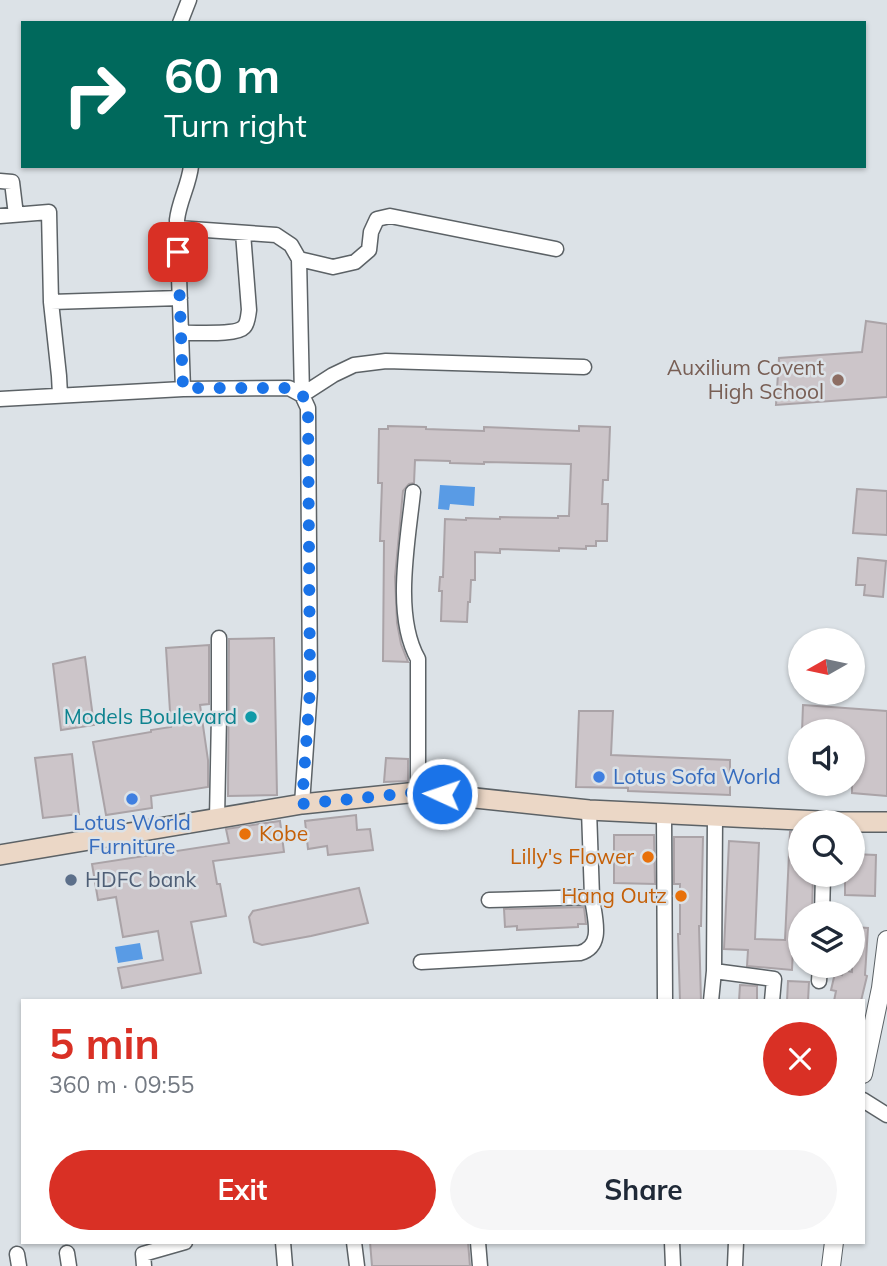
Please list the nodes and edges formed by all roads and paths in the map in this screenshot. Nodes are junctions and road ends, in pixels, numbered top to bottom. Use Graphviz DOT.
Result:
graph roads {
  1 [pos="189,0"];
  2 [pos="181,21"];
  3 [pos="191,168"];
  4 [pos="0,181"];
  5 [pos="16,215"];
  6 [pos="0,216"];
  7 [pos="177,228"];
  8 [pos="243,233"];
  9 [pos="556,249"];
  10 [pos="299,260"];
  11 [pos="180,298"];
  12 [pos="51,302"];
  13 [pos="181,332"];
  14 [pos="584,368"];
  15 [pos="183,388"];
  16 [pos="302,394"];
  17 [pos="60,395"];
  18 [pos="0,399"];
  19 [pos="413,492"];
  20 [pos="219,638"];
  21 [pos="418,792"];
  22 [pos="302,804"];
  23 [pos="589,810"];
  24 [pos="664,814"];
  25 [pos="715,816"];
  26 [pos="217,819"];
  27 [pos="788,820"];
  28 [pos="865,822"];
  29 [pos="887,822"];
  30 [pos="0,855"];
  31 [pos="592,897"];
  32 [pos="489,901"];
  33 [pos="887,940"];
  34 [pos="421,962"];
  35 [pos="714,971"];
  36 [pos="665,999"];
  37 [pos="711,999"];
  38 [pos="772,999"];
  39 [pos="865,1064"];
  40 [pos="865,1101"];
  41 [pos="887,1115"];
  42 [pos="178,1244"];
  43 [pos="283,1244"];
  44 [pos="354,1244"];
  45 [pos="478,1244"];
  46 [pos="672,1244"];
  47 [pos="736,1244"];
  48 [pos="834,1244"];
  49 [pos="144,1266"];
  50 [pos="285,1266"];
  51 [pos="357,1266"];
  52 [pos="480,1266"];
  53 [pos="673,1266"];
  54 [pos="735,1266"];
  55 [pos="831,1266"];
  1 -- 2 [label="street"];
  3 -- 7 [label="street"];
  4 -- 5 [label="street"];
  5 -- 6 [label="street"];
  5 -- 12 [label="street"];
  7 -- 8 [label="street"];
  7 -- 11 [label="street"];
  8 -- 10 [label="street"];
  8 -- 13 [label="street"];
  9 -- 10 [label="street"];
  10 -- 16 [label="street"];
  11 -- 12 [label="street"];
  11 -- 13 [label="street"];
  12 -- 17 [label="street"];
  13 -- 15 [label="street"];
  14 -- 16 [label="street"];
  15 -- 16 [label="street"];
  15 -- 17 [label="street"];
  16 -- 22 [label="street"];
  17 -- 18 [label="street"];
  19 -- 21 [label="street"];
  20 -- 26 [label="street"];
  21 -- 22 [label="main road"];
  21 -- 23 [label="main road"];
  22 -- 26 [label="main road"];
  23 -- 24 [label="main road"];
  23 -- 31 [label="street"];
  24 -- 25 [label="main road"];
  24 -- 36 [label="street"];
  25 -- 27 [label="main road"];
  25 -- 35 [label="street"];
  26 -- 30 [label="main road"];
  28 -- 29 [label="main road"];
  31 -- 32 [label="street"];
  31 -- 34 [label="street"];
  33 -- 39 [label="street"];
  35 -- 37 [label="street"];
  35 -- 38 [label="street"];
  40 -- 41 [label="street"];
  42 -- 49 [label="street"];
  43 -- 50 [label="street"];
  44 -- 51 [label="street"];
  45 -- 52 [label="street"];
  46 -- 53 [label="street"];
  47 -- 54 [label="street"];
  48 -- 55 [label="street"];
}
